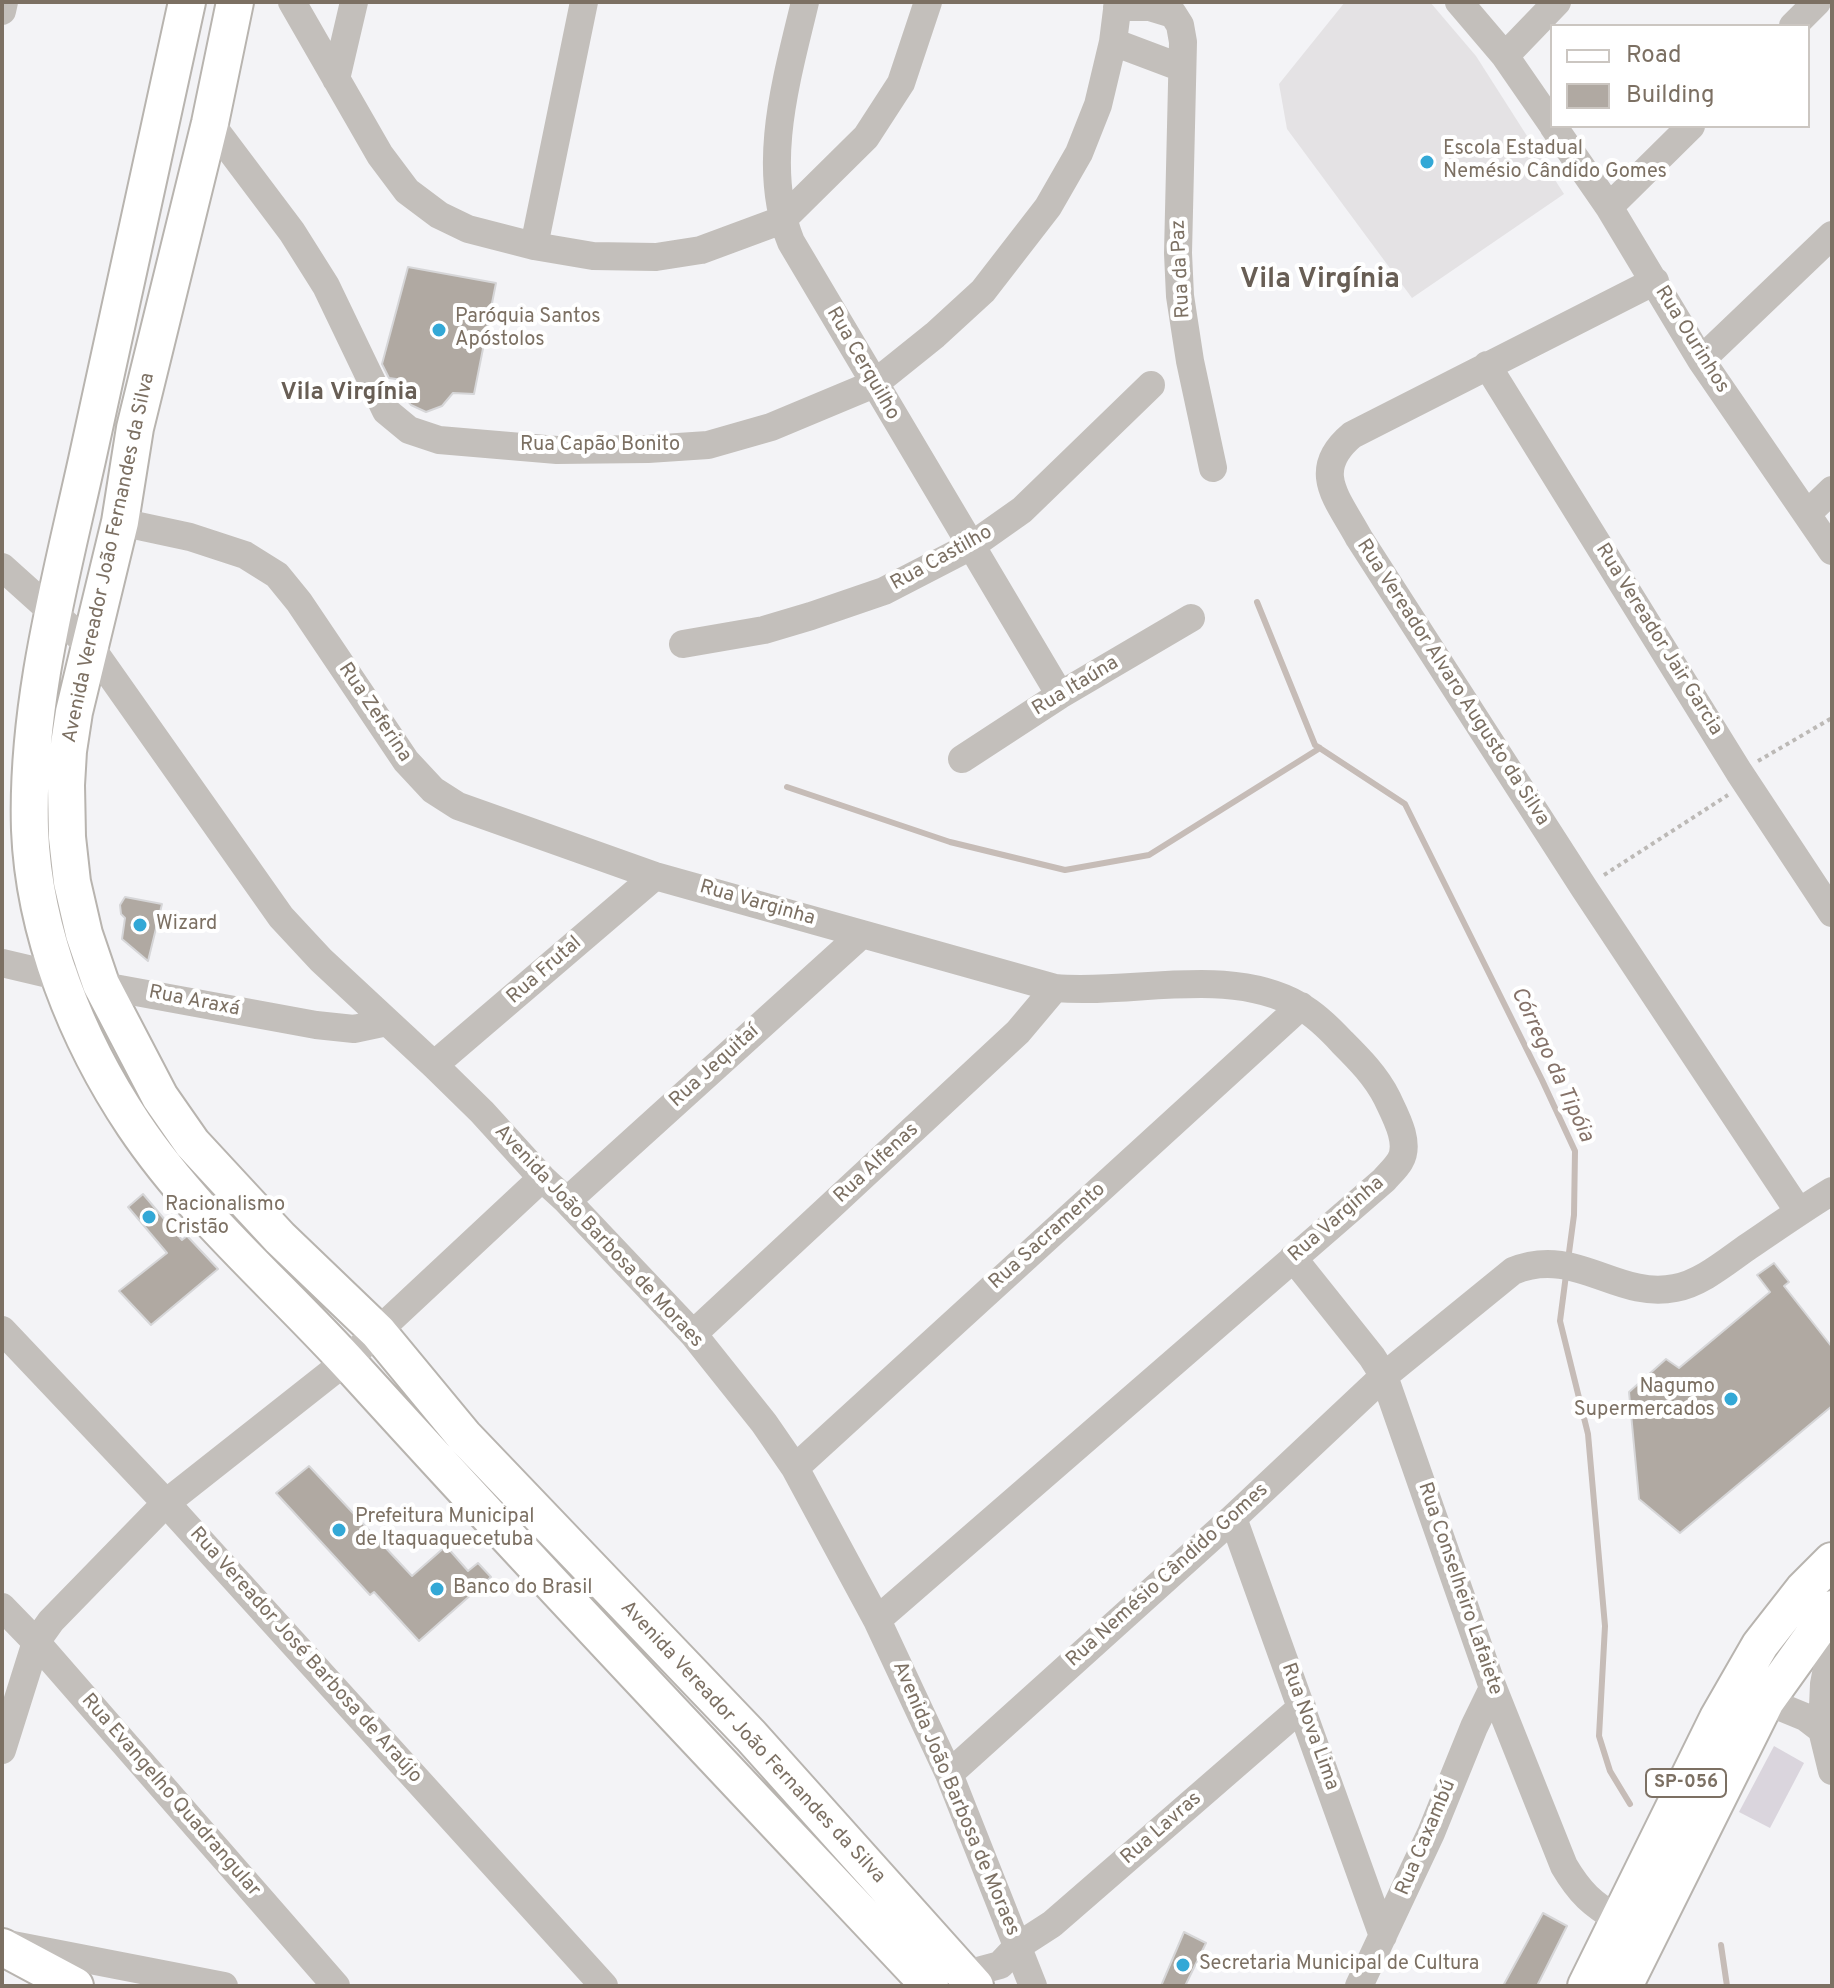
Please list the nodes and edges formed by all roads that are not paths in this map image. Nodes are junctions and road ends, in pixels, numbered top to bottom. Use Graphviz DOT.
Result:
graph roads {
  1 [pos="4,2"];
  2 [pos="187,2"];
  3 [pos="235,2"];
  4 [pos="292,2"];
  5 [pos="354,2"];
  6 [pos="584,2"];
  7 [pos="805,2"];
  8 [pos="928,2"];
  9 [pos="1459,2"];
  10 [pos="1557,2"];
  11 [pos="1817,2"];
  12 [pos="1117,5"];
  13 [pos="2,11"];
  14 [pos="1795,24"];
  15 [pos="1113,42"];
  16 [pos="1505,56"];
  17 [pos="1182,68"];
  18 [pos="336,79"];
  19 [pos="1550,121"];
  20 [pos="210,123"];
  21 [pos="1555,128"];
  22 [pos="1689,128"];
  23 [pos="1609,207"];
  24 [pos="782,220"];
  25 [pos="1832,235"];
  26 [pos="534,246"];
  27 [pos="1655,281"];
  28 [pos="1701,360"];
  29 [pos="1487,365"];
  30 [pos="874,384"];
  31 [pos="1151,385"];
  32 [pos="1213,468"];
  33 [pos="1832,490"];
  34 [pos="1807,514"];
  35 [pos="120,522"];
  36 [pos="971,546"];
  37 [pos="1832,551"];
  38 [pos="2,567"];
  39 [pos="54,612"];
  40 [pos="1191,618"];
  41 [pos="683,644"];
  42 [pos="90,646"];
  43 [pos="1060,695"];
  44 [pos="962,759"];
  45 [pos="655,876"];
  46 [pos="1832,913"];
  47 [pos="862,934"];
  48 [pos="2,963"];
  49 [pos="61,976"];
  50 [pos="101,984"];
  51 [pos="1055,988"];
  52 [pos="1301,1006"];
  53 [pos="387,1022"];
  54 [pos="434,1065"];
  55 [pos="542,1178"];
  56 [pos="1832,1191"];
  57 [pos="567,1201"];
  58 [pos="1799,1212"];
  59 [pos="1293,1258"];
  60 [pos="2,1330"];
  61 [pos="378,1332"];
  62 [pos="693,1334"];
  63 [pos="346,1361"];
  64 [pos="1384,1376"];
  65 [pos="795,1468"];
  66 [pos="166,1503"];
  67 [pos="1233,1518"];
  68 [pos="1832,1561"];
  69 [pos="2,1607"];
  70 [pos="877,1620"];
  71 [pos="1828,1634"];
  72 [pos="36,1642"];
  73 [pos="681,1664"];
  74 [pos="649,1688"];
  75 [pos="1493,1688"];
  76 [pos="1766,1701"];
  77 [pos="1302,1707"];
  78 [pos="1822,1730"];
  79 [pos="2,1750"];
  80 [pos="1832,1771"];
  81 [pos="949,1774"];
  82 [pos="1619,1920"];
  83 [pos="1383,1936"];
  84 [pos="2,1945"];
  85 [pos="1018,1946"];
  86 [pos="74,1976"];
  87 [pos="955,1980"];
  88 [pos="224,1986"];
  89 [pos="336,1986"];
  90 [pos="604,1986"];
  91 [pos="1033,1986"];
  92 [pos="1359,1986"];
  93 [pos="1586,1986"];
  94 [pos="1624,1986"];
  1 -- 13 [label="street"];
  2 -- 39 [label="main road, Avenida Vereador João Fernandes da Silva"];
  3 -- 20 [label="main road, Avenida Vereador João Fernandes da Silva"];
  4 -- 18 [label="street"];
  5 -- 18 [label="street"];
  6 -- 26 [label="street"];
  7 -- 24 [label="street, Rua Cerquilho"];
  8 -- 24 [label="street"];
  9 -- 16 [label="street, Rua Ourinhos"];
  10 -- 16 [label="street"];
  11 -- 14 [label="street"];
  12 -- 15 [label="street, Rua Capão Bonito"];
  12 -- 17 [label="street, Rua da Paz"];
  15 -- 17 [label="street"];
  15 -- 30 [label="street, Rua Capão Bonito"];
  16 -- 19 [label="street, Rua Ourinhos"];
  17 -- 32 [label="street, Rua da Paz"];
  18 -- 26 [label="street"];
  20 -- 30 [label="street, Rua Capão Bonito"];
  20 -- 35 [label="main road, Avenida Vereador João Fernandes da Silva"];
  21 -- 23 [label="street, Rua Ourinhos"];
  22 -- 23 [label="street"];
  23 -- 27 [label="street, Rua Ourinhos"];
  24 -- 26 [label="street"];
  24 -- 30 [label="street, Rua Cerquilho"];
  25 -- 28 [label="street"];
  27 -- 28 [label="street, Rua Ourinhos"];
  27 -- 29 [label="street, Rua Vereador Alvaro Augusto da Silva"];
  28 -- 34 [label="street, Rua Ourinhos"];
  29 -- 46 [label="street, Rua Vereador Jair Garcia"];
  29 -- 58 [label="street, Rua Vereador Alvaro Augusto da Silva"];
  30 -- 36 [label="street, Rua Cerquilho"];
  31 -- 36 [label="street, Rua Castilho"];
  33 -- 34 [label="street"];
  34 -- 37 [label="street, Rua Ourinhos"];
  35 -- 42 [label="main road, Avenida Vereador João Fernandes da Silva"];
  35 -- 45 [label="street, Rua Zeferina"];
  36 -- 41 [label="street, Rua Castilho"];
  36 -- 43 [label="street, Rua Cerquilho"];
  38 -- 39 [label="street, Avenida João Barbosa de Moraes"];
  39 -- 42 [label="street, Avenida João Barbosa de Moraes"];
  39 -- 49 [label="main road, Avenida Vereador João Fernandes da Silva"];
  40 -- 43 [label="street, Rua Itaúna"];
  42 -- 50 [label="main road, Avenida Vereador João Fernandes da Silva"];
  42 -- 53 [label="street, Avenida João Barbosa de Moraes"];
  43 -- 44 [label="street, Rua Itaúna"];
  45 -- 47 [label="street, Rua Varginha"];
  45 -- 54 [label="street, Rua Frutal"];
  47 -- 51 [label="street, Rua Varginha"];
  47 -- 57 [label="street, Rua Jequitaí"];
  48 -- 49 [label="street, Rua Araxá"];
  49 -- 50 [label="street, Rua Araxá"];
  49 -- 63 [label="main road, Avenida Vereador João Fernandes da Silva"];
  50 -- 53 [label="street, Rua Araxá"];
  50 -- 61 [label="main road, Avenida Vereador João Fernandes da Silva"];
  51 -- 52 [label="street, Rua Varginha"];
  51 -- 62 [label="street, Rua Alfenas"];
  52 -- 59 [label="street, Rua Varginha"];
  52 -- 65 [label="street, Rua Sacramento"];
  53 -- 54 [label="street, Avenida João Barbosa de Moraes"];
  54 -- 55 [label="street, Avenida João Barbosa de Moraes"];
  55 -- 57 [label="street, Avenida João Barbosa de Moraes"];
  55 -- 61 [label="street"];
  56 -- 58 [label="street"];
  57 -- 62 [label="street, Avenida João Barbosa de Moraes"];
  58 -- 64 [label="street, Rua Nemésio Cândido Gomes"];
  59 -- 64 [label="street, Rua Conselheiro Lafaiete"];
  59 -- 70 [label="street, Rua Varginha"];
  60 -- 66 [label="street, Rua Vereador José Barbosa de Araújo"];
  61 -- 63 [label="street"];
  61 -- 73 [label="main road, Avenida Vereador João Fernandes da Silva"];
  62 -- 65 [label="street, Avenida João Barbosa de Moraes"];
  63 -- 66 [label="street"];
  63 -- 74 [label="main road, Avenida Vereador João Fernandes da Silva"];
  64 -- 67 [label="street, Rua Nemésio Cândido Gomes"];
  64 -- 75 [label="street, Rua Conselheiro Lafaiete"];
  65 -- 70 [label="street, Avenida João Barbosa de Moraes"];
  66 -- 72 [label="street"];
  66 -- 90 [label="street, Rua Vereador José Barbosa de Araújo"];
  67 -- 77 [label="street, Rua Nova Lima"];
  67 -- 81 [label="street, Rua Nemésio Cândido Gomes"];
  68 -- 82 [label="main road, SP-056"];
  69 -- 72 [label="street, Rua Evangelho Quadrangular"];
  70 -- 81 [label="street, Avenida João Barbosa de Moraes"];
  71 -- 76 [label="main road, SP-056"];
  71 -- 78 [label="street"];
  72 -- 79 [label="street"];
  72 -- 89 [label="street, Rua Evangelho Quadrangular"];
  73 -- 74 [label="main road"];
  73 -- 87 [label="main road, Avenida Vereador João Fernandes da Silva"];
  74 -- 87 [label="main road, Avenida Vereador João Fernandes da Silva"];
  75 -- 82 [label="street, Rua Conselheiro Lafaiete"];
  75 -- 83 [label="street, Rua Caxambú"];
  76 -- 78 [label="street"];
  76 -- 94 [label="main road, SP-056"];
  77 -- 83 [label="street, Rua Nova Lima"];
  77 -- 85 [label="street, Rua Lavras"];
  78 -- 80 [label="street"];
  81 -- 85 [label="street, Avenida João Barbosa de Moraes"];
  82 -- 93 [label="main road, SP-056"];
  83 -- 92 [label="street, Rua Caxambú"];
  84 -- 86 [label="main road"];
  85 -- 87 [label="street, Avenida João Barbosa de Moraes"];
  85 -- 91 [label="street, Avenida João Barbosa de Moraes"];
  86 -- 88 [label="street"];
}
